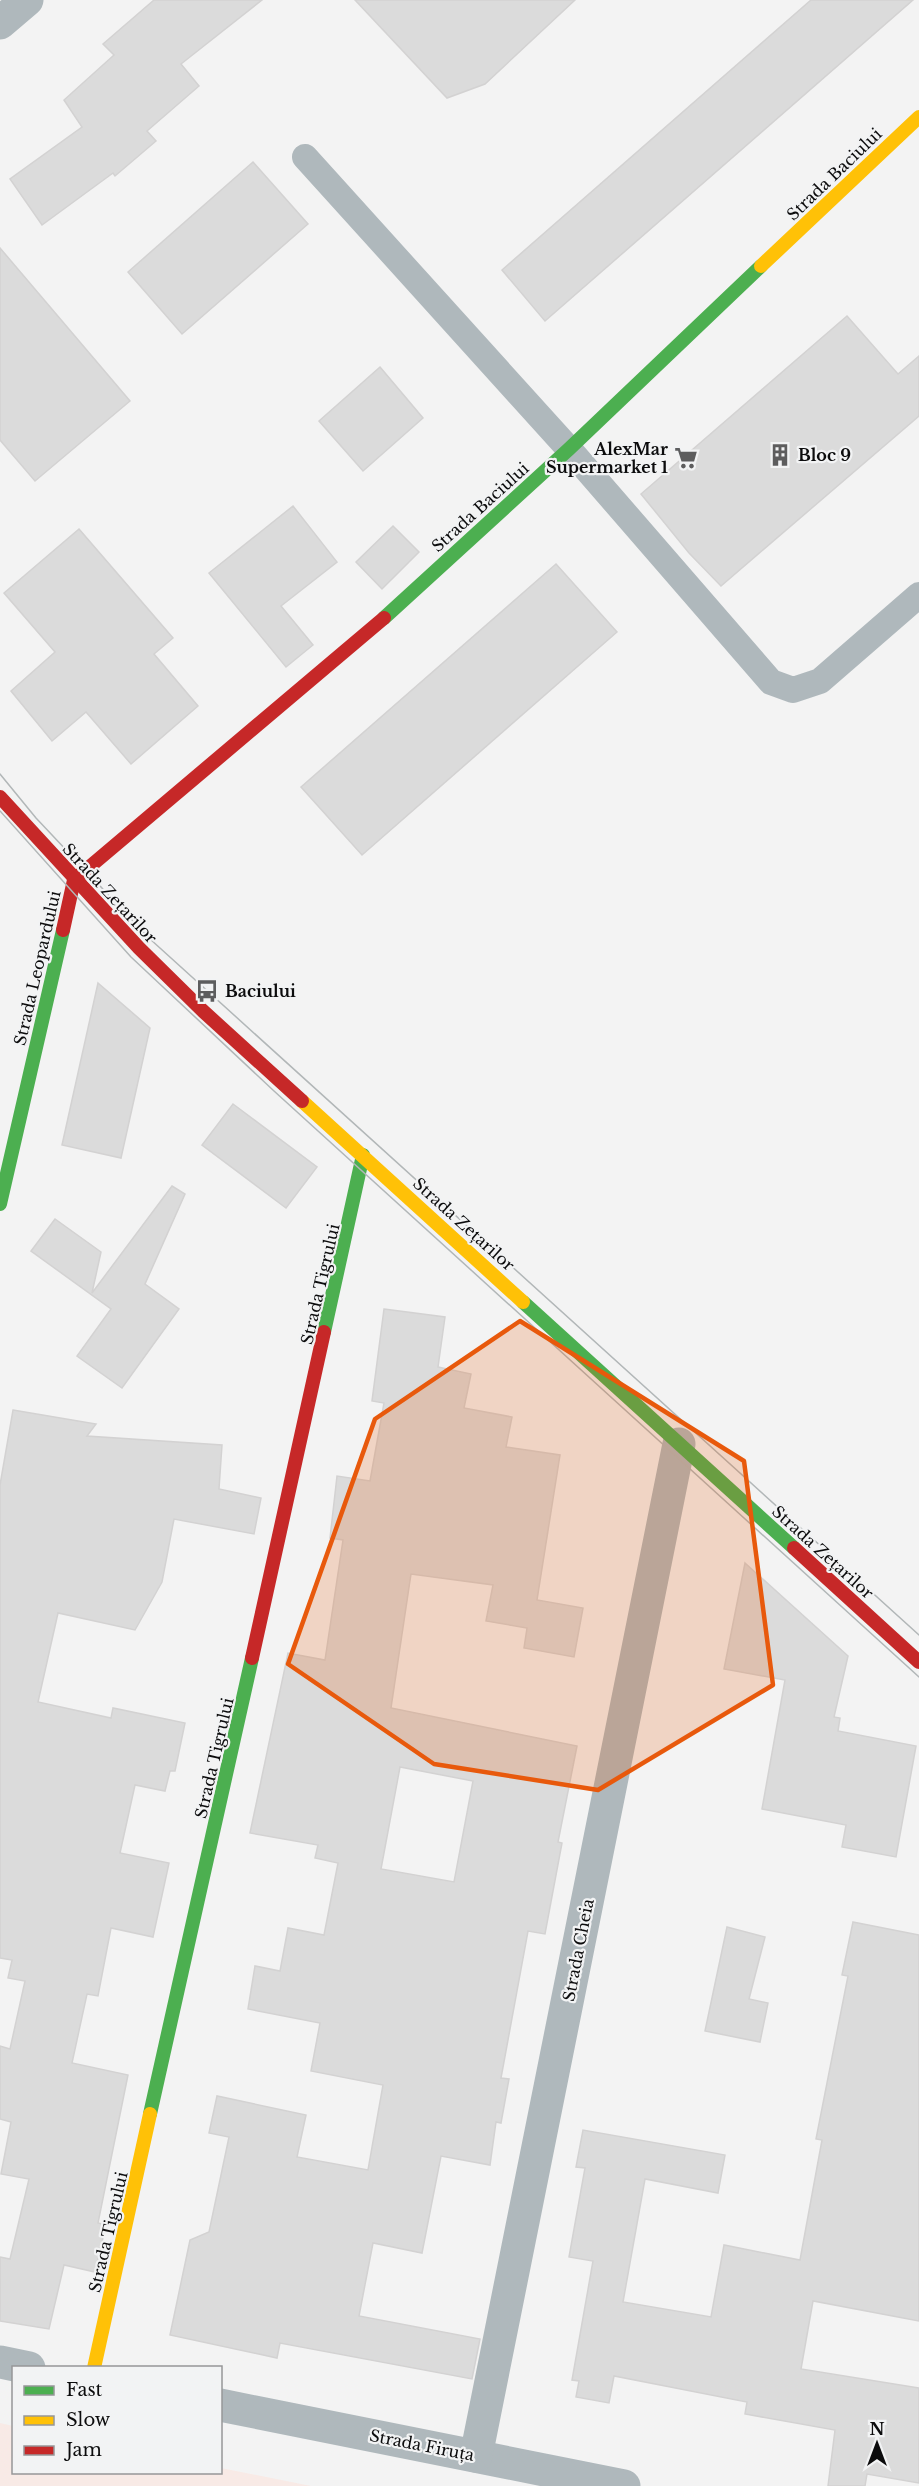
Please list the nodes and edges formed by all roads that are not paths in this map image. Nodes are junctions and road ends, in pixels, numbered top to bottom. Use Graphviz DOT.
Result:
graph roads {
  1 [pos="27,0"];
  2 [pos="0,23"];
  3 [pos="919,117"];
  4 [pos="305,157"];
  5 [pos="569,449"];
  6 [pos="919,595"];
  7 [pos="0,797"];
  8 [pos="74,880"];
  9 [pos="363,1155"];
  10 [pos="0,1204"];
  11 [pos="680,1444"];
  12 [pos="919,1662"];
  13 [pos="0,2362"];
  14 [pos="23,2366"];
  15 [pos="94,2366"];
  16 [pos="222,2405"];
  17 [pos="476,2456"];
  18 [pos="624,2486"];
  1 -- 2 [label="street"];
  3 -- 5 [label="street, Strada Baciului"];
  4 -- 5 [label="lane"];
  5 -- 6 [label="lane"];
  5 -- 8 [label="street, Strada Baciului"];
  7 -- 8 [label="street, Strada Zețarilor"];
  8 -- 9 [label="street, Strada Zețarilor"];
  8 -- 10 [label="street, Strada Leopardului"];
  9 -- 11 [label="street, Strada Zețarilor"];
  9 -- 15 [label="street, Strada Tigrului"];
  11 -- 12 [label="street, Strada Zețarilor"];
  11 -- 17 [label="street, Strada Cheia"];
  13 -- 14 [label="street"];
  16 -- 17 [label="street, Strada Firuța"];
  17 -- 18 [label="street, Strada Firuța"];
}
